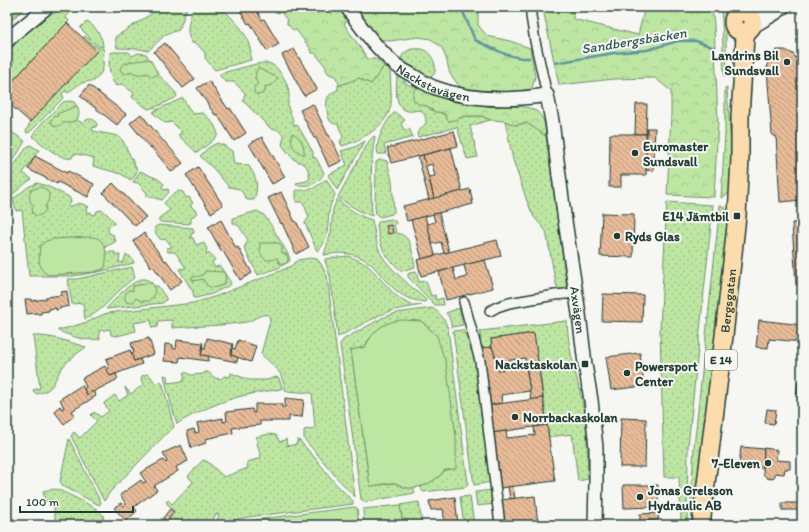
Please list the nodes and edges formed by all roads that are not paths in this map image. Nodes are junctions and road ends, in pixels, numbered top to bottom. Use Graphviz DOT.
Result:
graph roads {
  1 [pos="47,7"];
  2 [pos="347,7"];
  3 [pos="531,7"];
  4 [pos="783,7"];
  5 [pos="743,18"];
  6 [pos="7,42"];
  7 [pos="547,95"];
  8 [pos="576,293"];
  9 [pos="464,302"];
  10 [pos="490,311"];
  11 [pos="500,525"];
  12 [pos="595,525"];
  13 [pos="702,525"];
  1 -- 6 [label="street"];
  2 -- 7 [label="street, Nackstavägen"];
  3 -- 7 [label="street"];
  4 -- 5 [label="street"];
  5 -- 13 [label="highway, Bergsgatan / E 14"];
  7 -- 8 [label="street, Axvägen"];
  8 -- 10 [label="street"];
  8 -- 12 [label="street, Axvägen"];
  9 -- 11 [label="street"];
}
